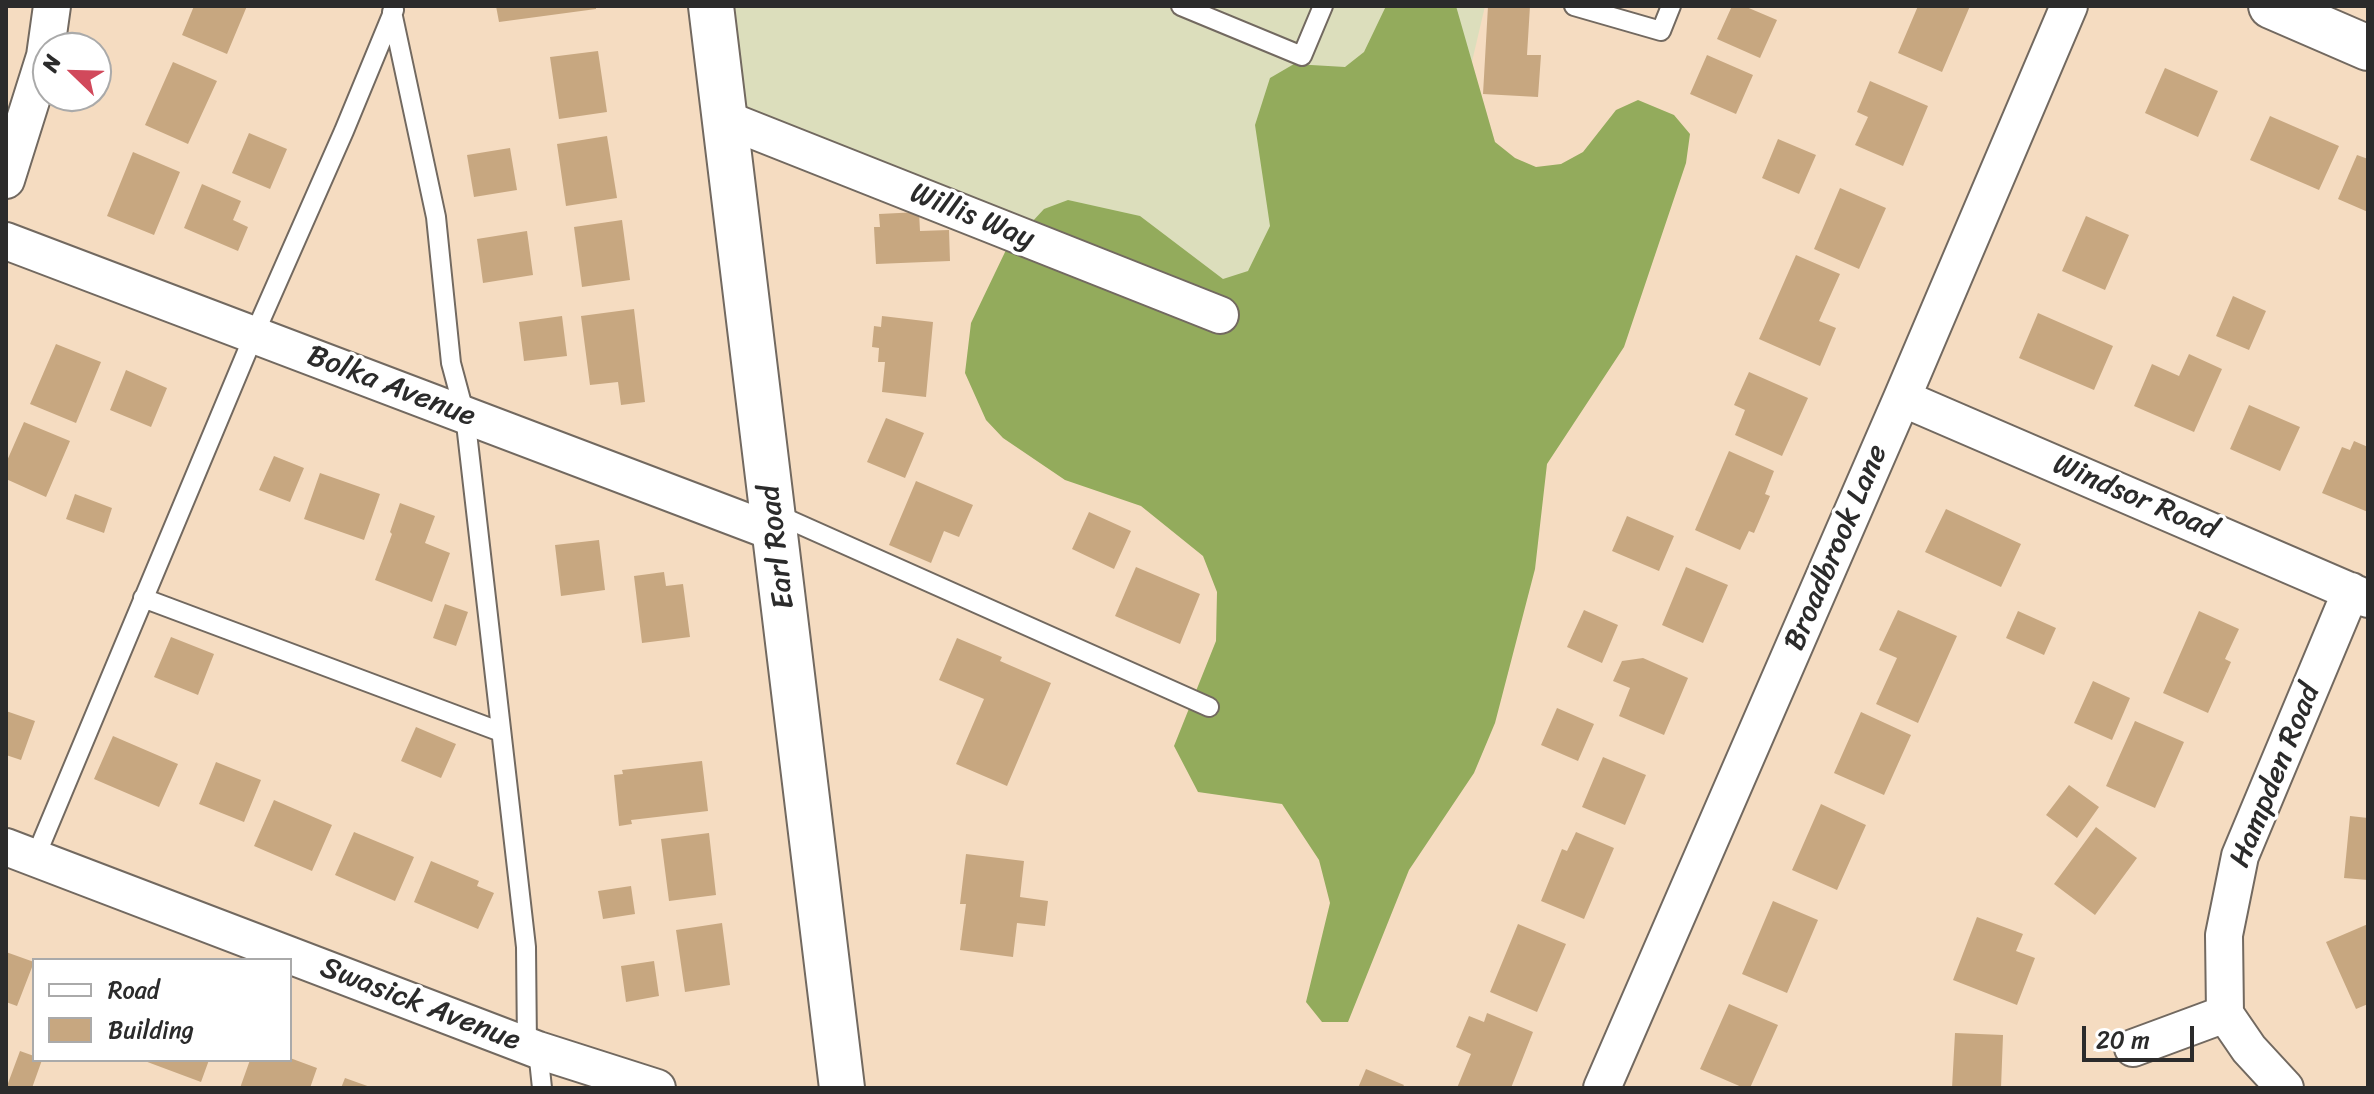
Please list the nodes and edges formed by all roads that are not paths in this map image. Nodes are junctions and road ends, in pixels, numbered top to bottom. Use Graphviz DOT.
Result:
graph roads {
  1 [pos="52,6"];
  2 [pos="711,6"];
  3 [pos="1181,6"];
  4 [pos="1323,6"];
  5 [pos="1574,6"];
  6 [pos="1671,6"];
  7 [pos="2069,6"];
  8 [pos="2271,6"];
  9 [pos="394,9"];
  10 [pos="2368,48"];
  11 [pos="725,119"];
  12 [pos="6,180"];
  13 [pos="6,241"];
  14 [pos="1220,315"];
  15 [pos="254,335"];
  16 [pos="1902,398"];
  17 [pos="465,415"];
  18 [pos="775,523"];
  19 [pos="2359,595"];
  20 [pos="143,598"];
  21 [pos="1209,707"];
  22 [pos="501,732"];
  23 [pos="20,853"];
  24 [pos="2225,1014"];
  25 [pos="533,1048"];
  26 [pos="2133,1048"];
  27 [pos="542,1088"];
  28 [pos="657,1088"];
  29 [pos="842,1088"];
  30 [pos="1602,1088"];
  31 [pos="2285,1088"];
  1 -- 12 [label="street"];
  2 -- 11 [label="street, Earl Road"];
  3 -- 4 [label="lane"];
  5 -- 6 [label="lane"];
  7 -- 16 [label="street, Broadbrook Lane"];
  8 -- 10 [label="street"];
  9 -- 15 [label="lane"];
  9 -- 17 [label="lane"];
  11 -- 14 [label="street, Willis Way"];
  11 -- 18 [label="street, Earl Road"];
  13 -- 15 [label="street, Bolka Avenue"];
  15 -- 17 [label="street, Bolka Avenue"];
  15 -- 20 [label="lane"];
  16 -- 19 [label="street, Windsor Road"];
  16 -- 30 [label="street, Broadbrook Lane"];
  17 -- 18 [label="street, Bolka Avenue"];
  17 -- 22 [label="lane"];
  18 -- 21 [label="lane"];
  18 -- 29 [label="street, Earl Road"];
  19 -- 24 [label="street, Hampden Road"];
  20 -- 22 [label="lane"];
  20 -- 23 [label="lane"];
  22 -- 25 [label="lane"];
  23 -- 25 [label="street, Swasick Avenue"];
  24 -- 26 [label="street"];
  24 -- 31 [label="street"];
  25 -- 27 [label="lane"];
  25 -- 28 [label="street, Swasick Avenue"];
}
